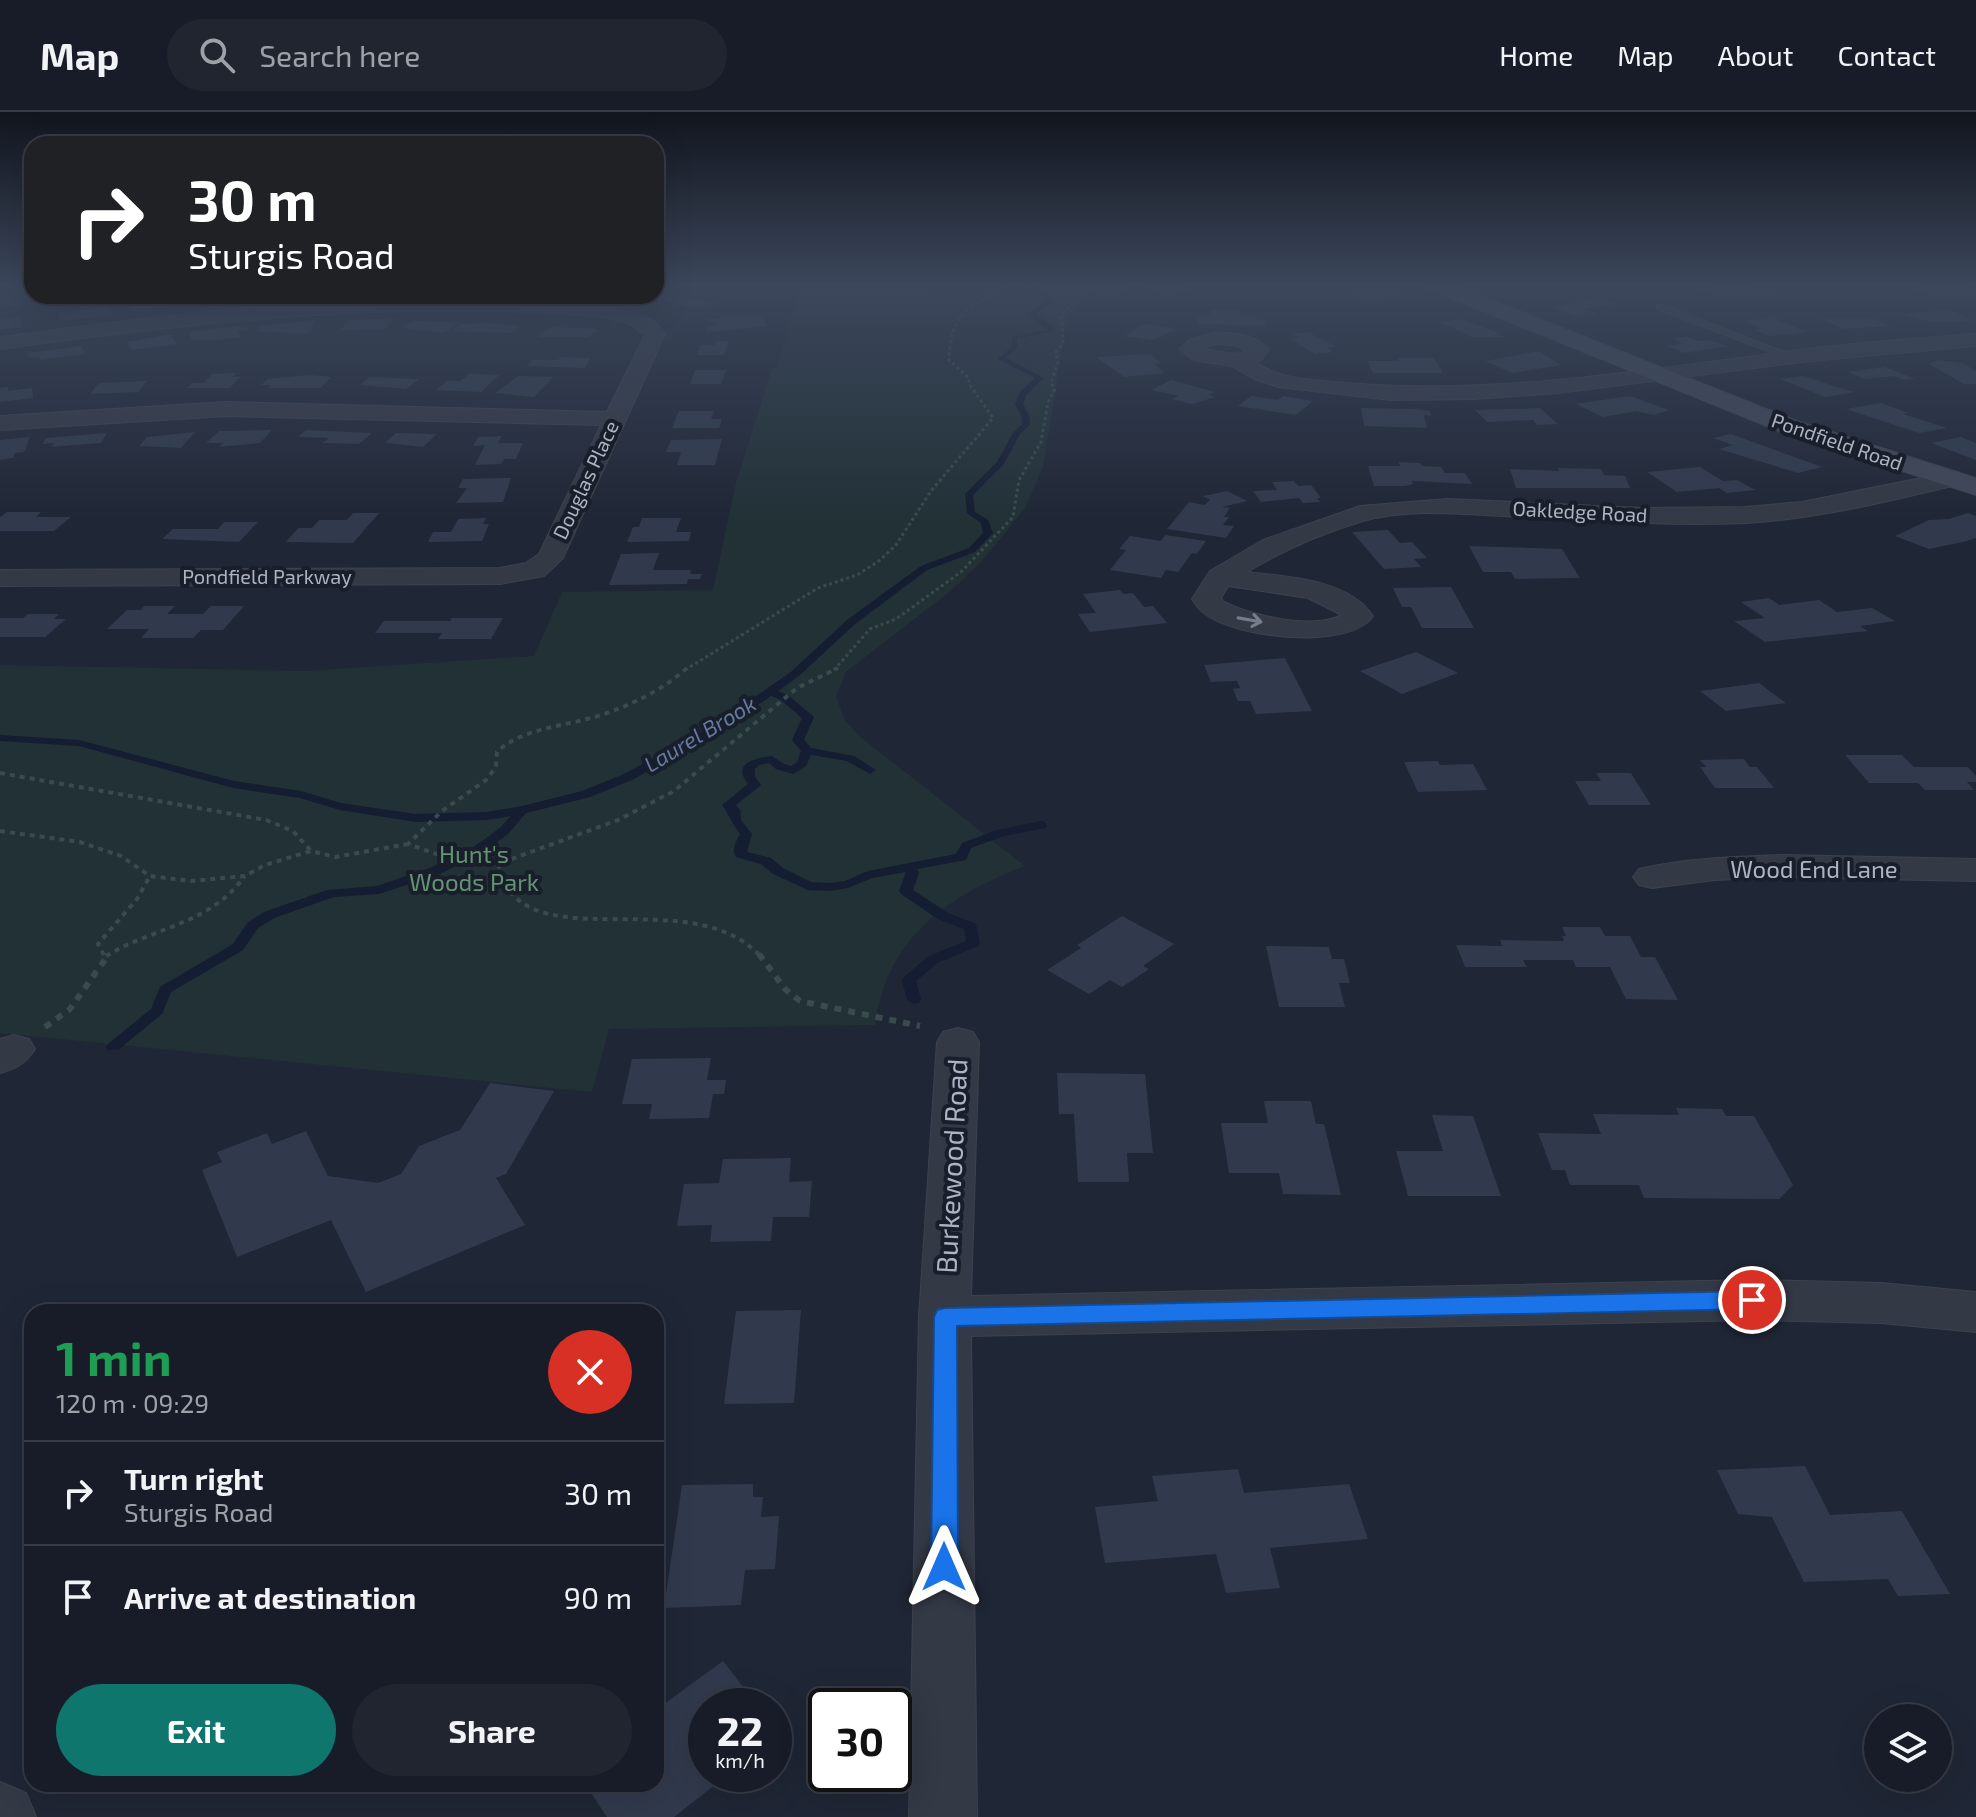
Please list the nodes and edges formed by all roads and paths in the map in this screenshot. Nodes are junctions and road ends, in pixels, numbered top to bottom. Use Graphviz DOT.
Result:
graph roads {
  1 [pos="642,364"];
  2 [pos="953,364"];
  3 [pos="1057,364"];
  4 [pos="1243,364"];
  5 [pos="1631,364"];
  6 [pos="1734,364"];
  7 [pos="1657,374"];
  8 [pos="614,419"];
  9 [pos="0,423"];
  10 [pos="1951,479"];
  11 [pos="1976,487"];
  12 [pos="534,570"];
  13 [pos="1220,577"];
  14 [pos="0,578"];
  15 [pos="0,773"];
  16 [pos="0,831"];
  17 [pos="408,844"];
  18 [pos="311,851"];
  19 [pos="498,864"];
  20 [pos="1976,870"];
  21 [pos="150,876"];
  22 [pos="245,876"];
  23 [pos="1652,877"];
  24 [pos="104,955"];
  25 [pos="958,1042"];
  26 [pos="7,1054"];
  27 [pos="1976,1312"];
  28 [pos="945,1317"];
  29 [pos="943,1817"];
  1 -- 8 [label="street, Douglas Place"];
  2 -- 17 [label="path"];
  3 -- 19 [label="path"];
  4 -- 7 [label="street"];
  5 -- 7 [label="street, Pondfield Road"];
  6 -- 7 [label="street"];
  7 -- 10 [label="street, Pondfield Road"];
  8 -- 9 [label="street"];
  8 -- 12 [label="street, Douglas Place"];
  10 -- 11 [label="street, Pondfield Road"];
  10 -- 13 [label="street, Oakledge Road"];
  12 -- 14 [label="street, Pondfield Parkway"];
  15 -- 18 [label="path"];
  16 -- 21 [label="path"];
  17 -- 18 [label="path"];
  17 -- 19 [label="path"];
  18 -- 22 [label="path"];
  19 -- 25 [label="path"];
  20 -- 23 [label="street, Wood End Lane"];
  21 -- 22 [label="path"];
  21 -- 24 [label="path"];
  22 -- 24 [label="path"];
  24 -- 26 [label="path"];
  25 -- 28 [label="street, Burkewood Road"];
  27 -- 28 [label="street"];
  28 -- 29 [label="street, Burkewood Road"];
}
